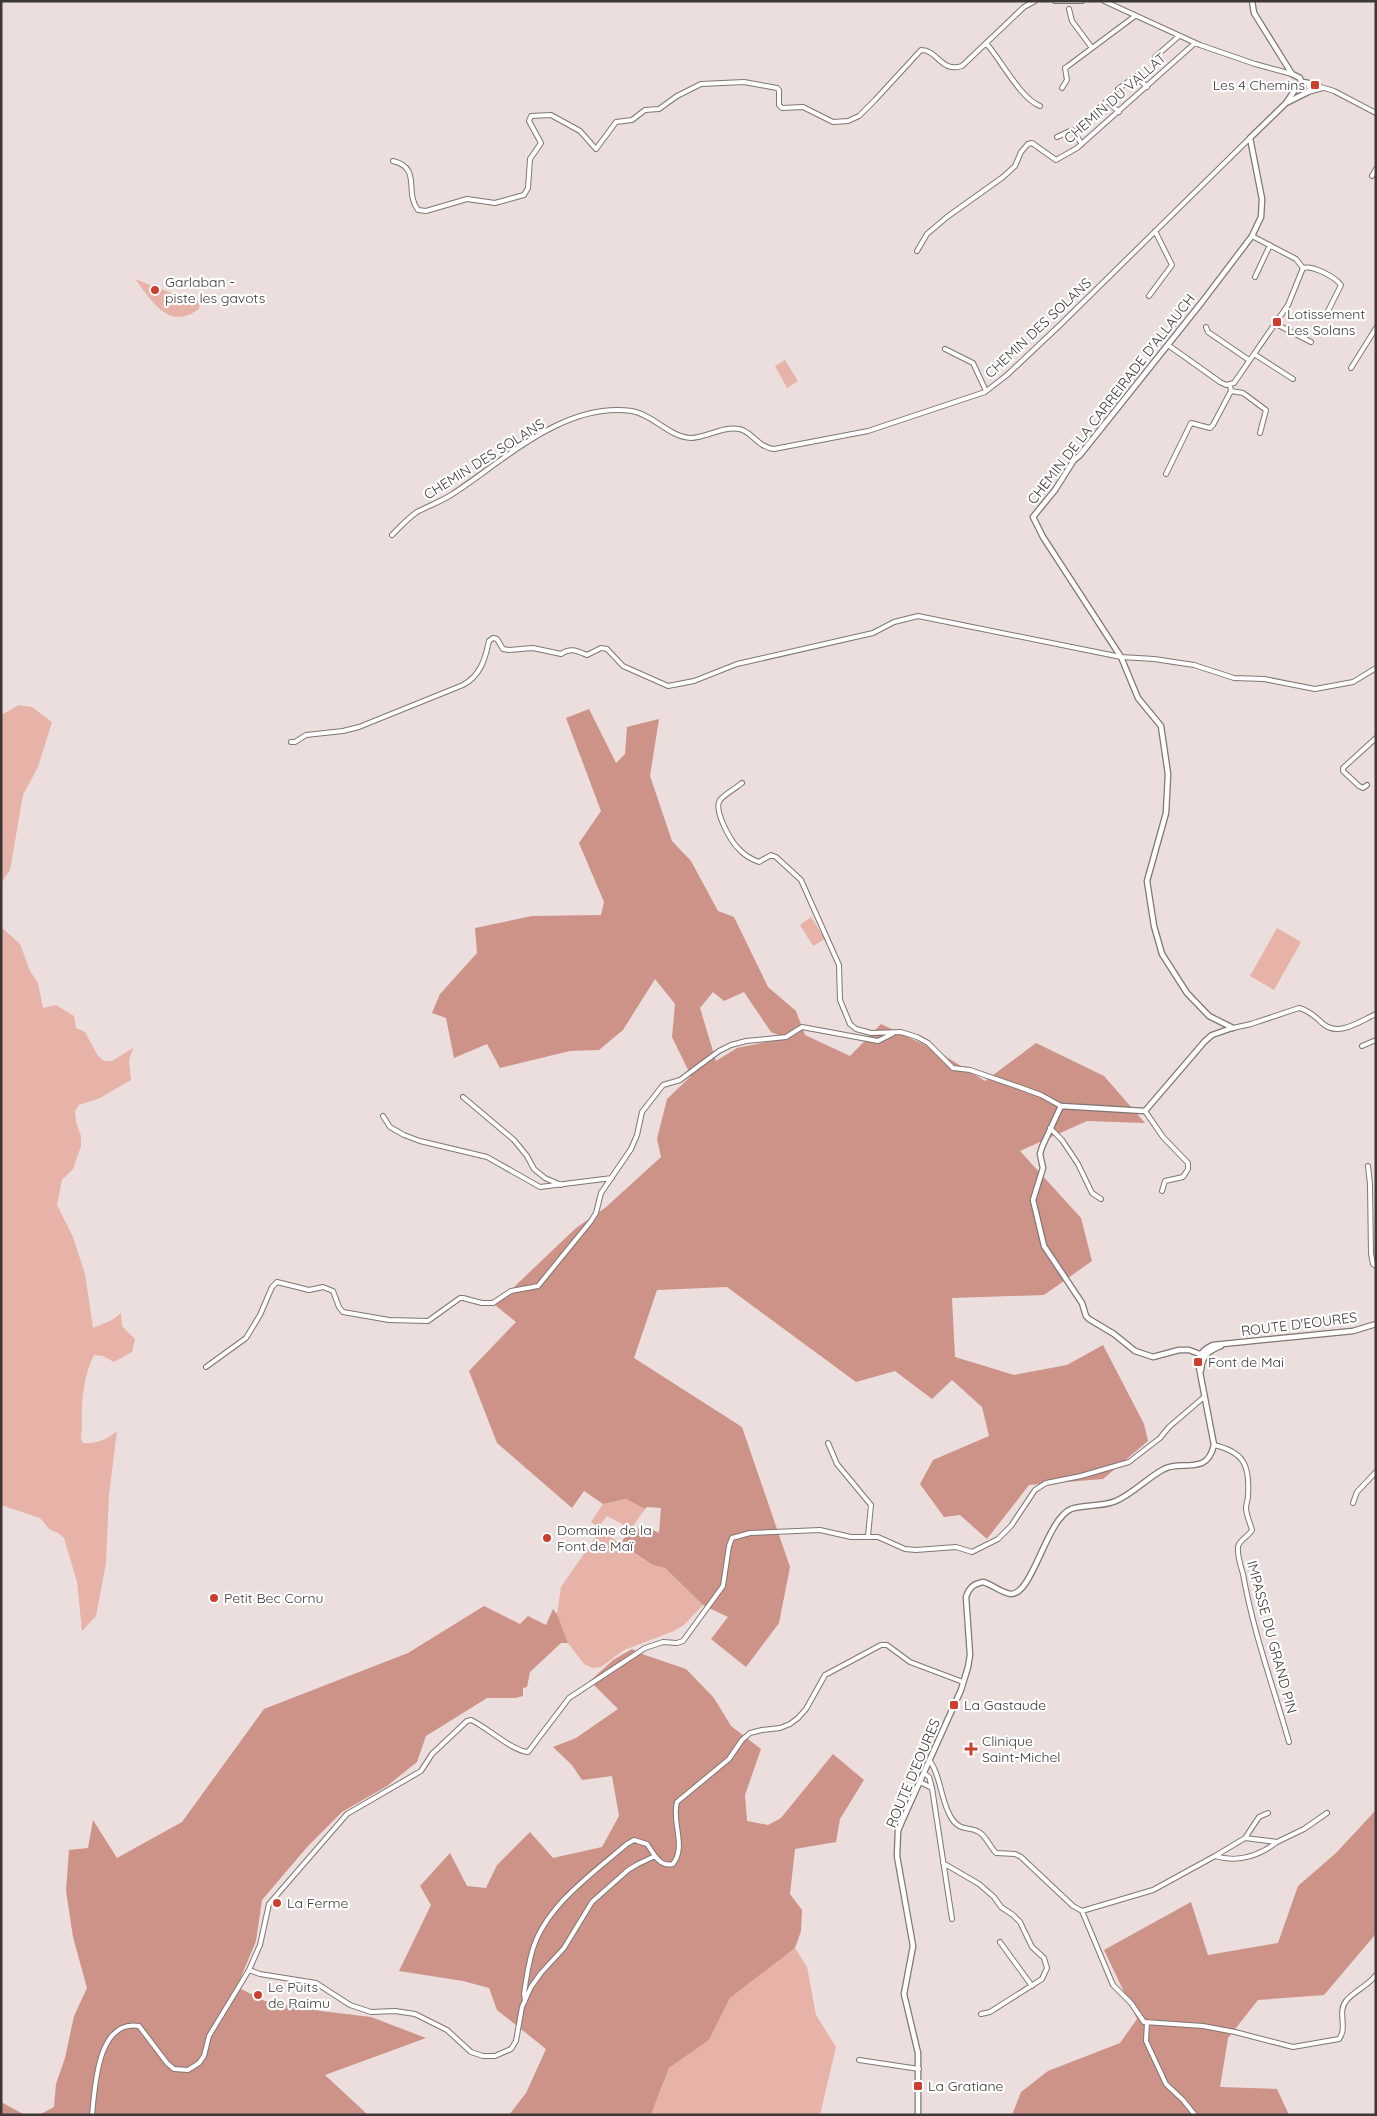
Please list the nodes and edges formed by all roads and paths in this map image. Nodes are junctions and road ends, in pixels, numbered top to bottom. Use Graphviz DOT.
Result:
graph roads {
  1 [pos="1035,1"];
  2 [pos="1055,1"];
  3 [pos="1082,1"];
  4 [pos="1104,1"];
  5 [pos="1252,1"];
  6 [pos="1069,9"];
  7 [pos="1135,16"];
  8 [pos="1179,36"];
  9 [pos="986,43"];
  10 [pos="1195,43"];
  11 [pos="1092,48"];
  12 [pos="1155,57"];
  13 [pos="1292,74"];
  14 [pos="1301,82"];
  15 [pos="1308,84"];
  16 [pos="1147,87"];
  17 [pos="1298,87"];
  18 [pos="1062,88"];
  19 [pos="1323,88"];
  20 [pos="1118,89"];
  21 [pos="1306,93"];
  22 [pos="1286,104"];
  23 [pos="1040,106"];
  24 [pos="1119,112"];
  25 [pos="1376,113"];
  26 [pos="1092,114"];
  27 [pos="1057,137"];
  28 [pos="1250,138"];
  29 [pos="1082,144"];
  30 [pos="393,161"];
  31 [pos="1376,169"];
  32 [pos="1372,176"];
  33 [pos="1155,231"];
  34 [pos="1252,236"];
  35 [pos="1270,245"];
  36 [pos="917,251"];
  37 [pos="1303,268"];
  38 [pos="1255,277"];
  39 [pos="1149,296"];
  40 [pos="1327,313"];
  41 [pos="1276,324"];
  42 [pos="1206,328"];
  43 [pos="1376,328"];
  44 [pos="1311,342"];
  45 [pos="1168,345"];
  46 [pos="945,349"];
  47 [pos="1254,354"];
  48 [pos="1249,360"];
  49 [pos="1351,368"];
  50 [pos="1293,379"];
  51 [pos="1230,385"];
  52 [pos="986,391"];
  53 [pos="1231,391"];
  54 [pos="1260,432"];
  55 [pos="1166,474"];
  56 [pos="392,535"];
  57 [pos="1121,658"];
  58 [pos="1376,668"];
  59 [pos="1376,738"];
  60 [pos="292,742"];
  61 [pos="742,783"];
  62 [pos="1367,785"];
  63 [pos="1376,1014"];
  64 [pos="1233,1028"];
  65 [pos="892,1034"];
  66 [pos="1376,1040"];
  67 [pos="1362,1046"];
  68 [pos="463,1097"];
  69 [pos="1061,1106"];
  70 [pos="1145,1111"];
  71 [pos="383,1116"];
  72 [pos="1050,1128"];
  73 [pos="1368,1166"];
  74 [pos="612,1178"];
  75 [pos="561,1185"];
  76 [pos="1162,1191"];
  77 [pos="1101,1199"];
  78 [pos="1376,1266"];
  79 [pos="1376,1324"];
  80 [pos="1202,1355"];
  81 [pos="206,1367"];
  82 [pos="1204,1397"];
  83 [pos="828,1443"];
  84 [pos="1214,1445"];
  85 [pos="1376,1472"];
  86 [pos="1353,1504"];
  87 [pos="868,1536"];
  88 [pos="963,1682"];
  89 [pos="1289,1742"];
  90 [pos="930,1761"];
  91 [pos="924,1773"];
  92 [pos="920,1782"];
  93 [pos="932,1788"];
  94 [pos="1268,1813"];
  95 [pos="1327,1813"];
  96 [pos="1245,1838"];
  97 [pos="1276,1842"];
  98 [pos="655,1856"];
  99 [pos="1215,1856"];
  100 [pos="944,1863"];
  101 [pos="1082,1912"];
  102 [pos="952,1919"];
  103 [pos="1000,1942"];
  104 [pos="249,1970"];
  105 [pos="1376,1975"];
  106 [pos="1032,1986"];
  107 [pos="525,2001"];
  108 [pos="981,2014"];
  109 [pos="1147,2022"];
  110 [pos="859,2060"];
  111 [pos="918,2070"];
  112 [pos="92,2115"];
  113 [pos="918,2115"];
  114 [pos="1195,2115"];
  1 -- 9 [label="street"];
  2 -- 3 [label="street"];
  4 -- 7 [label="street"];
  5 -- 13 [label="street"];
  6 -- 11 [label="street"];
  7 -- 8 [label="street"];
  7 -- 11 [label="street"];
  8 -- 10 [label="street"];
  8 -- 12 [label="street"];
  9 -- 23 [label="street"];
  9 -- 30 [label="street"];
  10 -- 13 [label="street"];
  10 -- 16 [label="street, CHEMIN DU VALLAT"];
  11 -- 18 [label="street"];
  13 -- 14 [label="street"];
  14 -- 15 [label="street"];
  14 -- 17 [label="street"];
  15 -- 19 [label="street"];
  15 -- 21 [label="street"];
  16 -- 20 [label="street"];
  16 -- 24 [label="street, CHEMIN DU VALLAT"];
  17 -- 21 [label="street"];
  17 -- 22 [label="street"];
  19 -- 21 [label="street"];
  19 -- 25 [label="street"];
  21 -- 22 [label="street"];
  22 -- 28 [label="street"];
  24 -- 26 [label="street"];
  24 -- 29 [label="street, CHEMIN DU VALLAT"];
  27 -- 29 [label="street"];
  28 -- 33 [label="street, CHEMIN DES SOLANS"];
  28 -- 34 [label="street, CHEMIN DE LA CARREIRADE D'ALLAUCH"];
  29 -- 36 [label="street, CHEMIN DU VALLAT"];
  31 -- 32 [label="street"];
  33 -- 39 [label="street"];
  33 -- 52 [label="street, CHEMIN DES SOLANS"];
  34 -- 35 [label="street"];
  34 -- 45 [label="street, CHEMIN DE LA CARREIRADE D'ALLAUCH"];
  35 -- 37 [label="street"];
  35 -- 38 [label="street"];
  37 -- 40 [label="street"];
  37 -- 41 [label="street"];
  41 -- 44 [label="street"];
  41 -- 47 [label="street"];
  42 -- 48 [label="street"];
  43 -- 49 [label="street"];
  45 -- 51 [label="street"];
  45 -- 57 [label="street, CHEMIN DE LA CARREIRADE D'ALLAUCH"];
  46 -- 52 [label="street"];
  47 -- 48 [label="street"];
  47 -- 50 [label="street"];
  48 -- 51 [label="street"];
  51 -- 53 [label="street"];
  52 -- 56 [label="street, CHEMIN DES SOLANS"];
  53 -- 54 [label="street"];
  53 -- 55 [label="street"];
  57 -- 58 [label="street"];
  57 -- 60 [label="street"];
  57 -- 64 [label="street, CHEMIN DE LA CARREIRADE D'ALLAUCH"];
  59 -- 62 [label="street"];
  61 -- 65 [label="street"];
  63 -- 64 [label="street"];
  64 -- 70 [label="street"];
  65 -- 69 [label="street"];
  65 -- 74 [label="street"];
  66 -- 67 [label="street"];
  68 -- 75 [label="street"];
  69 -- 70 [label="street"];
  69 -- 72 [label="street"];
  70 -- 76 [label="street"];
  71 -- 75 [label="street"];
  72 -- 77 [label="street"];
  72 -- 80 [label="street"];
  73 -- 78 [label="street"];
  74 -- 75 [label="street"];
  74 -- 81 [label="street"];
  79 -- 80 [label="street, ROUTE D'EOURES"];
  80 -- 82 [label="street"];
  82 -- 84 [label="street"];
  82 -- 87 [label="street"];
  83 -- 87 [label="street"];
  84 -- 88 [label="street, ROUTE D'EOURES"];
  84 -- 89 [label="street, IMPASSE DU GRAND PIN"];
  85 -- 86 [label="street"];
  87 -- 104 [label="street"];
  88 -- 90 [label="street, ROUTE D'EOURES"];
  88 -- 98 [label="street"];
  90 -- 91 [label="street, ROUTE D'EOURES"];
  90 -- 101 [label="street"];
  91 -- 92 [label="street, ROUTE D'EOURES"];
  91 -- 93 [label="street"];
  92 -- 93 [label="street"];
  92 -- 111 [label="street, ROUTE D'EOURES"];
  93 -- 100 [label="street"];
  94 -- 96 [label="street"];
  95 -- 97 [label="street"];
  96 -- 97 [label="street"];
  96 -- 99 [label="street"];
  97 -- 99 [label="street"];
  98 -- 107 [label="street"];
  98 -- 107 [label="street"];
  99 -- 101 [label="street"];
  100 -- 102 [label="street"];
  100 -- 106 [label="street"];
  101 -- 109 [label="street"];
  103 -- 106 [label="street"];
  104 -- 107 [label="street"];
  104 -- 112 [label="street"];
  105 -- 109 [label="street"];
  106 -- 108 [label="street"];
  109 -- 114 [label="street"];
  110 -- 111 [label="street"];
  111 -- 113 [label="street, ROUTE D'EOURES"];
}
